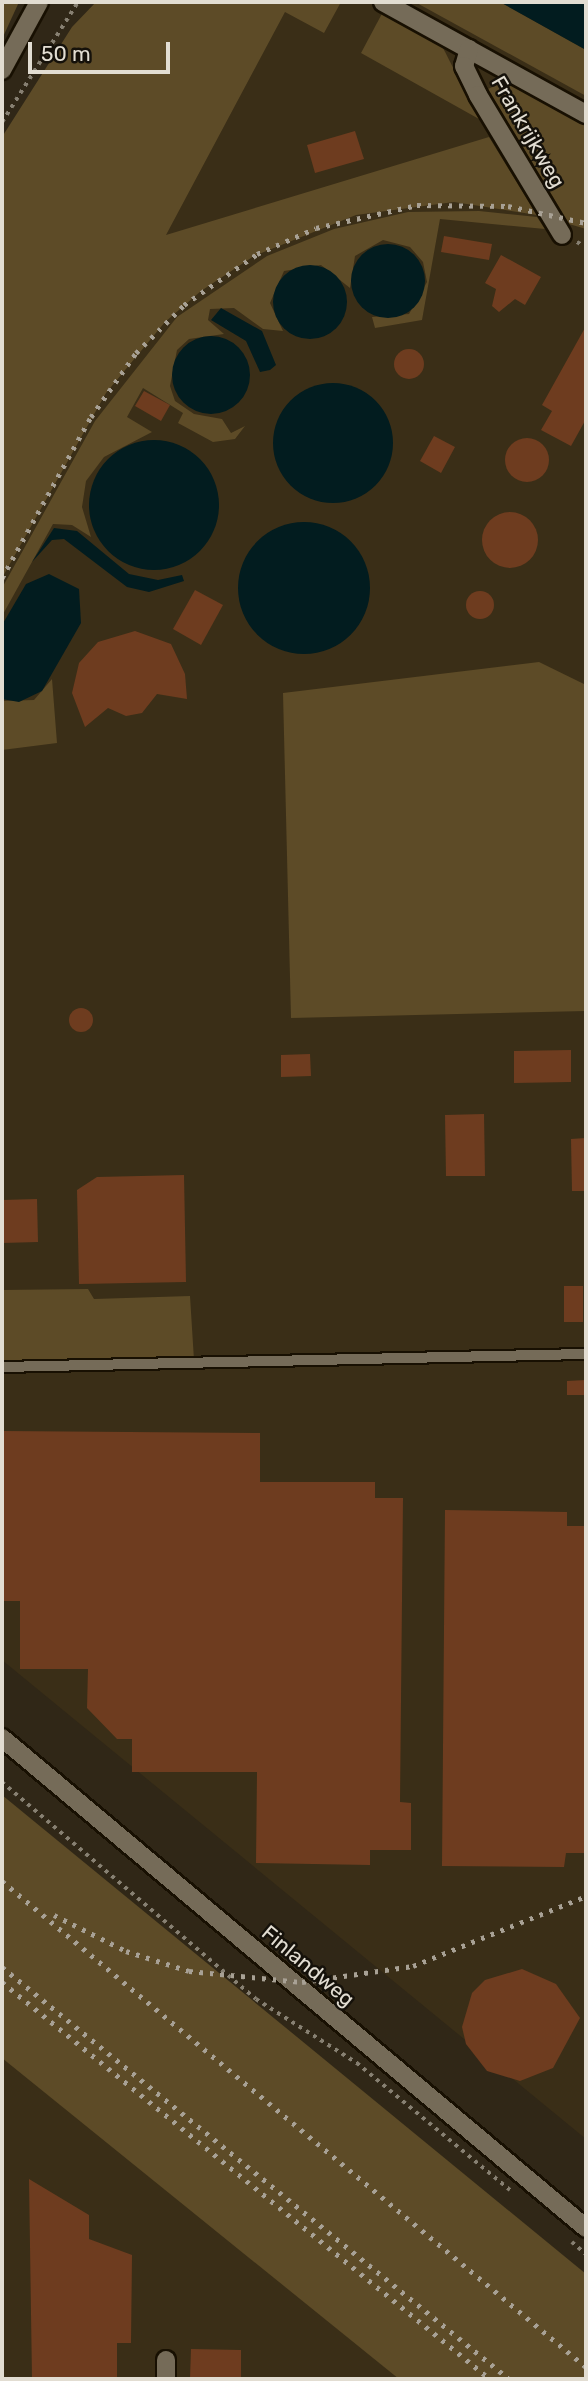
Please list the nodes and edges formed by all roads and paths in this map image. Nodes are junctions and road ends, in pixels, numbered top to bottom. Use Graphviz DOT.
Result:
graph roads {
  1 [pos="39,2"];
  2 [pos="78,2"];
  3 [pos="383,2"];
  4 [pos="469,49"];
  5 [pos="2,70"];
  6 [pos="586,114"];
  7 [pos="2,122"];
  8 [pos="562,235"];
  9 [pos="586,1354"];
  10 [pos="2,1367"];
  11 [pos="2,1738"];
  12 [pos="2,1783"];
  13 [pos="513,2193"];
  14 [pos="586,2228"];
  15 [pos="565,2236"];
  16 [pos="586,2254"];
  17 [pos="166,2360"];
  18 [pos="166,2379"];
  1 -- 5 [label="street"];
  2 -- 7 [label="path"];
  3 -- 4 [label="street, Frankrijkweg"];
  4 -- 6 [label="street, Frankrijkweg"];
  4 -- 8 [label="street, Frankrijkweg"];
  9 -- 10 [label="lane"];
  11 -- 14 [label="street, Finlandweg"];
  12 -- 13 [label="path"];
  15 -- 16 [label="path"];
  17 -- 18 [label="street"];
}
